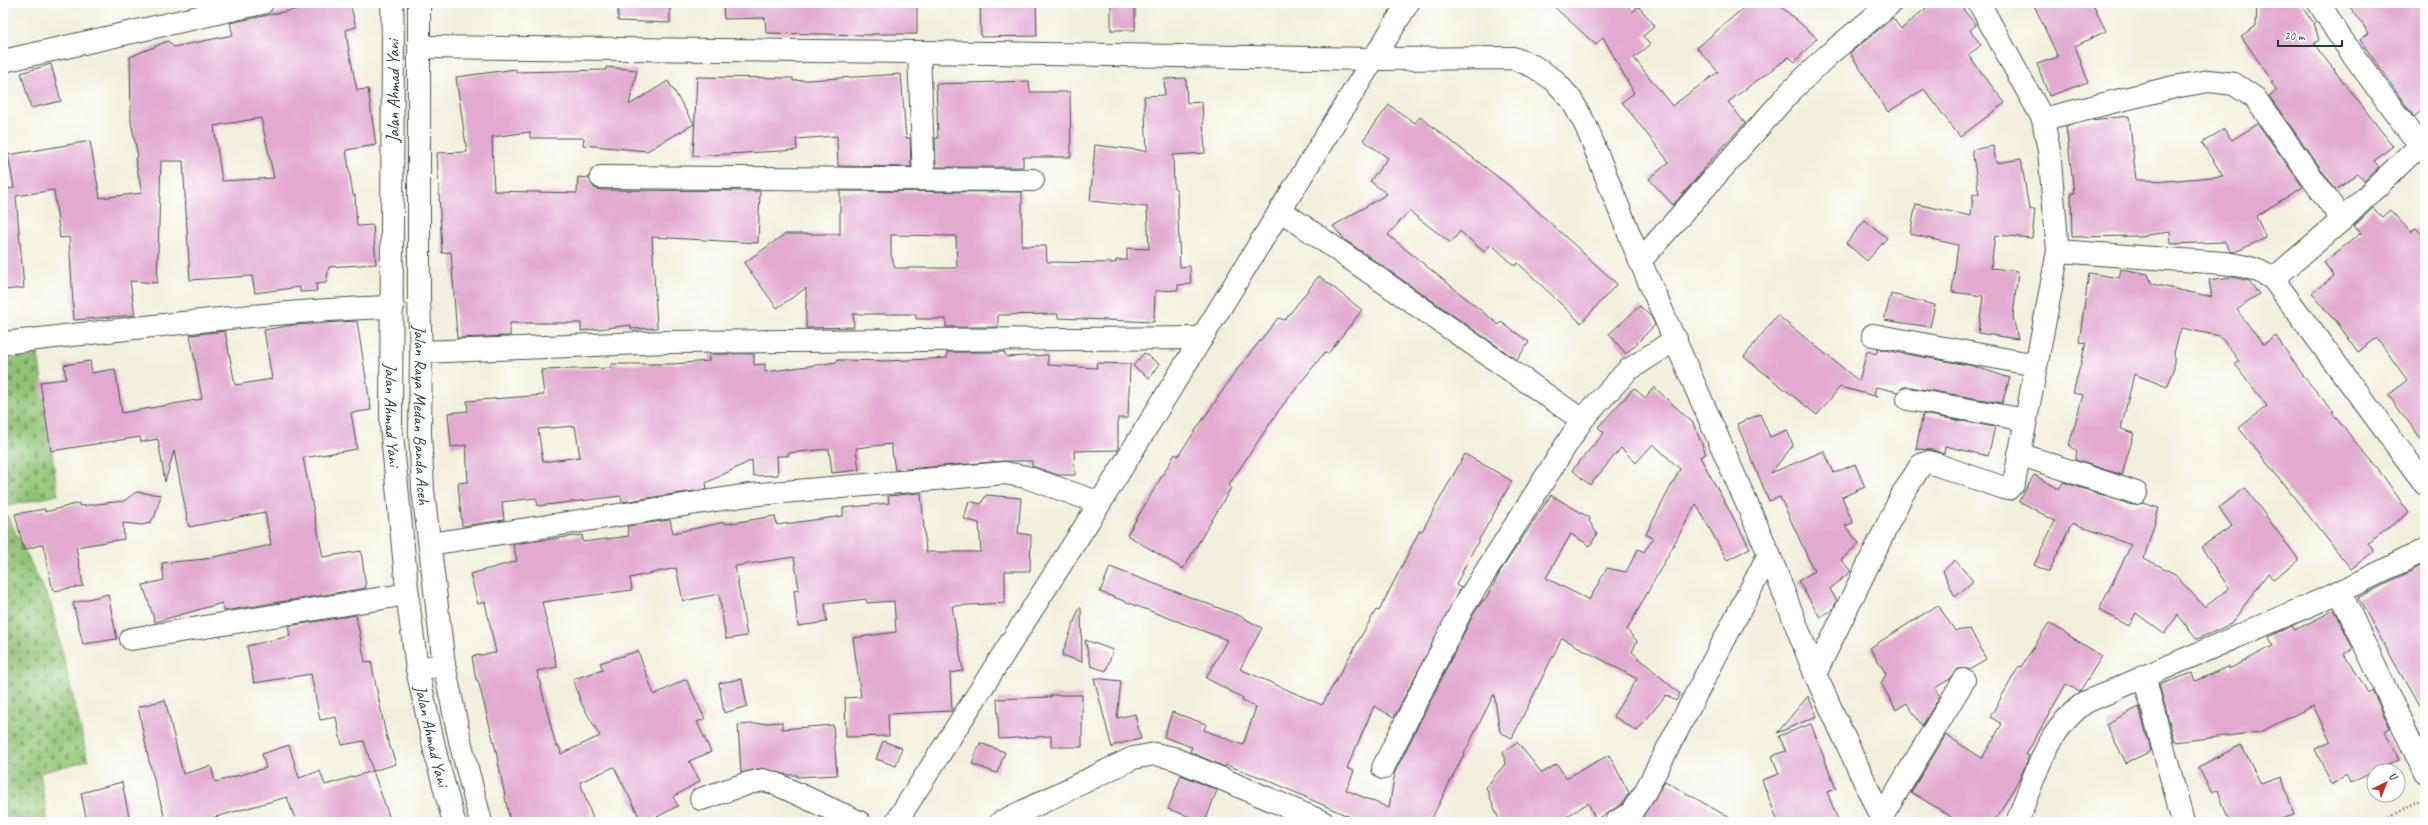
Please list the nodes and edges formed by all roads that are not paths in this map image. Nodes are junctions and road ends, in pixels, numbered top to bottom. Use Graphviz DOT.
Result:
graph roads {
  1 [pos="262,3"];
  2 [pos="392,3"];
  3 [pos="419,3"];
  4 [pos="1408,3"];
  5 [pos="1891,3"];
  6 [pos="1979,3"];
  7 [pos="2319,3"];
  8 [pos="420,47"];
  9 [pos="919,52"];
  10 [pos="1375,59"];
  11 [pos="3,61"];
  12 [pos="2043,119"];
  13 [pos="2422,142"];
  14 [pos="601,177"];
  15 [pos="924,179"];
  16 [pos="1033,180"];
  17 [pos="1280,210"];
  18 [pos="2342,220"];
  19 [pos="2058,251"];
  20 [pos="1640,261"];
  21 [pos="2272,279"];
  22 [pos="393,307"];
  23 [pos="1873,335"];
  24 [pos="1202,338"];
  25 [pos="1676,339"];
  26 [pos="3,343"];
  27 [pos="421,352"];
  28 [pos="2036,365"];
  29 [pos="1908,399"];
  30 [pos="1582,420"];
  31 [pos="2026,420"];
  32 [pos="2019,454"];
  33 [pos="2425,484"];
  34 [pos="2136,493"];
  35 [pos="1100,503"];
  36 [pos="430,544"];
  37 [pos="2425,550"];
  38 [pos="1769,554"];
  39 [pos="2340,592"];
  40 [pos="408,594"];
  41 [pos="131,639"];
  42 [pos="444,665"];
  43 [pos="418,669"];
  44 [pos="1815,674"];
  45 [pos="2144,676"];
  46 [pos="1964,680"];
  47 [pos="1383,768"];
  48 [pos="2425,772"];
  49 [pos="701,799"];
  50 [pos="1882,820"];
  51 [pos="454,822"];
  52 [pos="481,822"];
  53 [pos="859,822"];
  54 [pos="896,822"];
  55 [pos="1001,822"];
  56 [pos="1323,822"];
  57 [pos="1616,822"];
  58 [pos="2017,822"];
  59 [pos="2184,822"];
  1 -- 11 [label="main road"];
  2 -- 22 [label="main road, Jalan Ahmad Yani"];
  3 -- 8 [label="main road, Jalan Raya Medan Banda Aceh"];
  4 -- 10 [label="main road"];
  5 -- 20 [label="main road"];
  6 -- 12 [label="main road"];
  7 -- 13 [label="main road"];
  8 -- 9 [label="main road"];
  8 -- 27 [label="main road, Jalan Raya Medan Banda Aceh"];
  9 -- 10 [label="main road"];
  9 -- 15 [label="main road"];
  10 -- 17 [label="main road"];
  10 -- 20 [label="main road"];
  12 -- 18 [label="main road"];
  12 -- 19 [label="main road"];
  13 -- 18 [label="main road"];
  14 -- 15 [label="main road"];
  15 -- 16 [label="main road"];
  17 -- 24 [label="main road"];
  17 -- 30 [label="main road"];
  18 -- 21 [label="main road"];
  19 -- 21 [label="main road"];
  19 -- 28 [label="main road"];
  20 -- 25 [label="main road"];
  21 -- 33 [label="main road"];
  22 -- 26 [label="main road"];
  22 -- 40 [label="main road, Jalan Ahmad Yani"];
  23 -- 28 [label="main road"];
  24 -- 27 [label="main road"];
  24 -- 35 [label="main road"];
  25 -- 30 [label="main road"];
  25 -- 38 [label="main road"];
  27 -- 36 [label="main road, Jalan Raya Medan Banda Aceh"];
  28 -- 31 [label="main road"];
  29 -- 31 [label="main road"];
  30 -- 47 [label="main road"];
  31 -- 32 [label="main road"];
  32 -- 34 [label="main road"];
  32 -- 44 [label="main road"];
  35 -- 36 [label="main road"];
  35 -- 54 [label="main road"];
  36 -- 42 [label="main road, Jalan Raya Medan Banda Aceh"];
  37 -- 39 [label="main road"];
  38 -- 44 [label="main road"];
  38 -- 57 [label="main road"];
  39 -- 45 [label="main road"];
  39 -- 48 [label="main road"];
  40 -- 41 [label="main road"];
  40 -- 43 [label="main road, Jalan Ahmad Yani"];
  42 -- 43 [label="main road"];
  42 -- 52 [label="main road, Jalan Raya Medan Banda Aceh"];
  43 -- 51 [label="main road, Jalan Ahmad Yani"];
  44 -- 50 [label="main road"];
  45 -- 58 [label="main road"];
  45 -- 59 [label="main road"];
  46 -- 50 [label="main road"];
  49 -- 53 [label="main road"];
  55 -- 56 [label="main road"];
}
